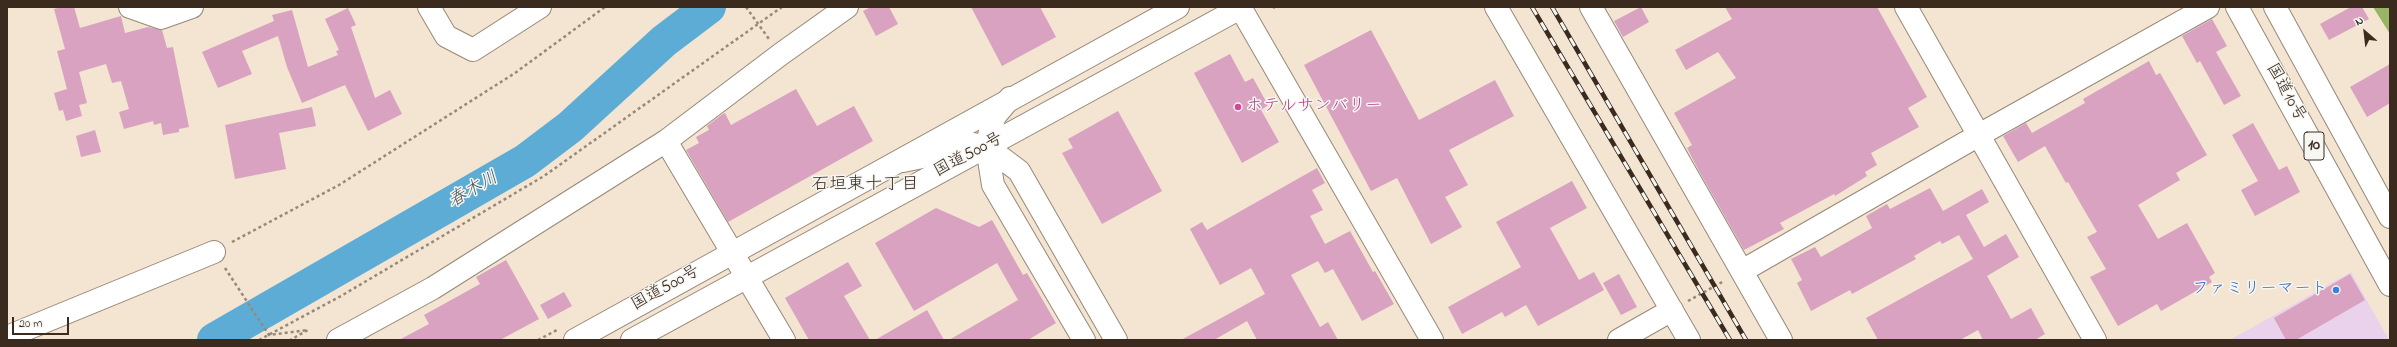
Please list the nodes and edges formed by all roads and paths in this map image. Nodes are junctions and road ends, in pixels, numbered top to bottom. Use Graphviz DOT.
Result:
graph roads {
  1 [pos="130,7"];
  2 [pos="192,7"];
  3 [pos="429,7"];
  4 [pos="540,7"];
  5 [pos="605,7"];
  6 [pos="746,7"];
  7 [pos="782,7"];
  8 [pos="847,7"];
  9 [pos="1178,7"];
  10 [pos="1241,7"];
  11 [pos="1496,7"];
  12 [pos="1591,7"];
  13 [pos="1906,7"];
  14 [pos="2208,7"];
  15 [pos="2237,7"];
  16 [pos="2275,7"];
  17 [pos="758,24"];
  18 [pos="1010,98"];
  19 [pos="1979,135"];
  20 [pos="666,141"];
  21 [pos="987,147"];
  22 [pos="894,163"];
  23 [pos="2390,217"];
  24 [pos="214,252"];
  25 [pos="733,253"];
  26 [pos="1742,271"];
  27 [pos="746,277"];
  28 [pos="2390,285"];
  29 [pos="1672,310"];
  30 [pos="269,335"];
  31 [pos="7,337"];
  32 [pos="259,340"];
  33 [pos="290,340"];
  34 [pos="338,340"];
  35 [pos="575,340"];
  36 [pos="632,340"];
  37 [pos="784,340"];
  38 [pos="1084,340"];
  39 [pos="1116,340"];
  40 [pos="1432,340"];
  41 [pos="1619,340"];
  42 [pos="1689,340"];
  43 [pos="1781,340"];
  44 [pos="2095,340"];
  1 -- 2 [label="main road"];
  3 -- 4 [label="main road"];
  5 -- 24 [label="path"];
  6 -- 17 [label="path"];
  7 -- 17 [label="path"];
  8 -- 20 [label="main road"];
  9 -- 18 [label="main road, 国道500号"];
  10 -- 21 [label="main road, 国道500号"];
  10 -- 40 [label="main road"];
  11 -- 29 [label="main road"];
  12 -- 26 [label="main road"];
  13 -- 19 [label="main road"];
  14 -- 19 [label="main road"];
  15 -- 28 [label="main road, 国道10号 / 10"];
  16 -- 23 [label="main road, 国道10号 / 10"];
  17 -- 30 [label="path"];
  18 -- 21 [label="main road"];
  18 -- 22 [label="main road, 国道500号"];
  19 -- 26 [label="main road"];
  19 -- 44 [label="main road"];
  20 -- 25 [label="main road"];
  20 -- 34 [label="main road"];
  21 -- 22 [label="main road"];
  21 -- 27 [label="main road, 国道500号"];
  21 -- 38 [label="main road"];
  21 -- 39 [label="main road"];
  22 -- 25 [label="main road, 国道500号"];
  24 -- 30 [label="path"];
  24 -- 31 [label="main road"];
  25 -- 27 [label="main road"];
  25 -- 35 [label="main road, 国道500号"];
  26 -- 29 [label="path"];
  26 -- 43 [label="main road"];
  27 -- 36 [label="main road, 国道500号"];
  27 -- 37 [label="main road"];
  29 -- 41 [label="main road"];
  29 -- 42 [label="main road"];
  30 -- 32 [label="path"];
  30 -- 33 [label="path"];
}
